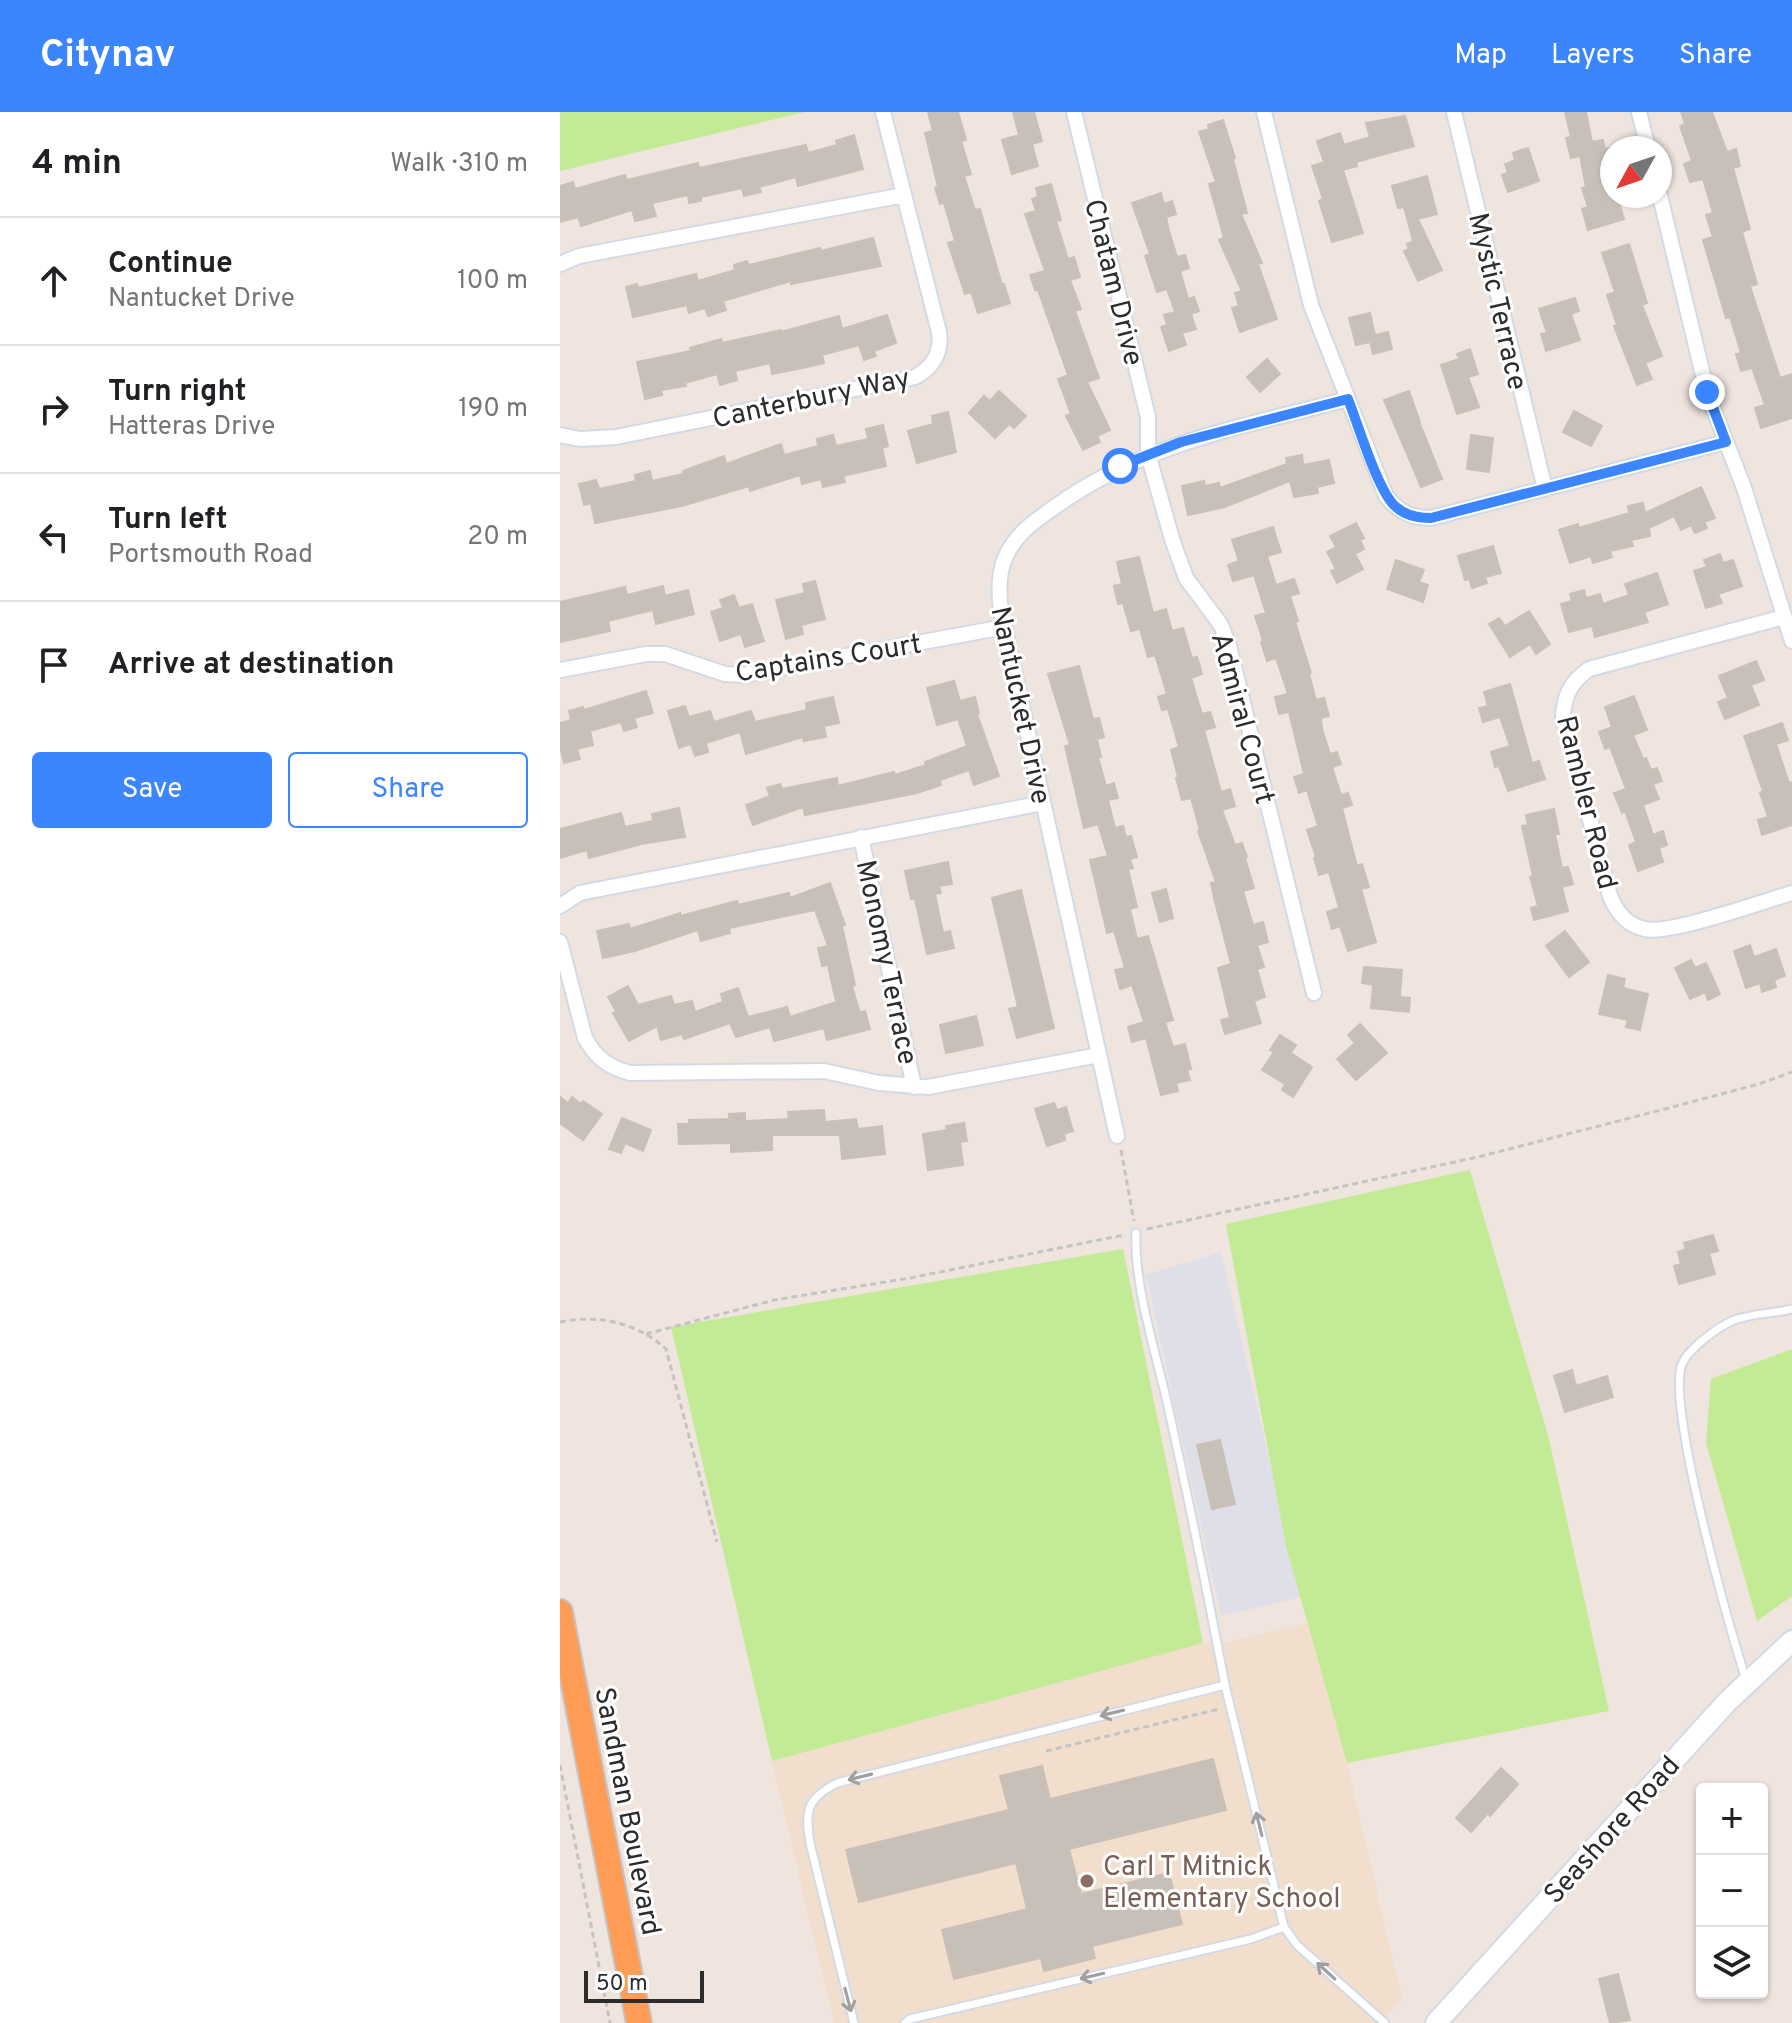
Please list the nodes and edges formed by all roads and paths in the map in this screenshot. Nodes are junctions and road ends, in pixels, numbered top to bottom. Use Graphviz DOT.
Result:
graph roads {
  1 [pos="883,112"];
  2 [pos="1074,112"];
  3 [pos="1265,112"];
  4 [pos="1454,112"];
  5 [pos="1639,112"];
  6 [pos="1645,136"];
  7 [pos="904,195"];
  8 [pos="1663,208"];
  9 [pos="560,264"];
  10 [pos="1348,399"];
  11 [pos="560,435"];
  12 [pos="1726,442"];
  13 [pos="1148,454"];
  14 [pos="1545,489"];
  15 [pos="1784,617"];
  16 [pos="1004,627"];
  17 [pos="1792,641"];
  18 [pos="560,670"];
  19 [pos="1043,803"];
  20 [pos="861,837"];
  21 [pos="1792,893"];
  22 [pos="560,906"];
  23 [pos="560,942"];
  24 [pos="1314,993"];
  25 [pos="1099,1055"];
  26 [pos="1792,1072"];
  27 [pos="914,1087"];
  28 [pos="1117,1136"];
  29 [pos="1136,1233"];
  30 [pos="1792,1309"];
  31 [pos="560,1322"];
  32 [pos="646,1334"];
  33 [pos="717,1542"];
  34 [pos="560,1612"];
  35 [pos="1792,1641"];
  36 [pos="1747,1682"];
  37 [pos="1225,1685"];
  38 [pos="1230,1707"];
  39 [pos="1046,1751"];
  40 [pos="560,1765"];
  41 [pos="1284,1927"];
  42 [pos="640,2022"];
  43 [pos="610,2023"];
  44 [pos="854,2023"];
  45 [pos="905,2023"];
  46 [pos="1385,2023"];
  47 [pos="1436,2023"];
  1 -- 7 [label="street, Canterbury Way"];
  2 -- 13 [label="street, Chatam Drive"];
  3 -- 10 [label="street"];
  4 -- 14 [label="street, Mystic Terrace"];
  5 -- 6 [label="street"];
  7 -- 9 [label="street"];
  7 -- 11 [label="street, Canterbury Way"];
  8 -- 12 [label="street"];
  10 -- 13 [label="street, Nantucket Drive"];
  10 -- 14 [label="street"];
  12 -- 14 [label="street"];
  12 -- 15 [label="street"];
  13 -- 16 [label="street, Nantucket Drive"];
  13 -- 24 [label="street, Admiral Court"];
  15 -- 17 [label="street"];
  15 -- 21 [label="street, Rambler Road"];
  16 -- 18 [label="street, Captains Court"];
  16 -- 19 [label="street, Nantucket Drive"];
  19 -- 20 [label="street"];
  19 -- 25 [label="street, Nantucket Drive"];
  20 -- 22 [label="street"];
  20 -- 27 [label="street, Monomy Terrace"];
  23 -- 27 [label="street"];
  25 -- 27 [label="street"];
  25 -- 28 [label="street, Nantucket Drive"];
  26 -- 29 [label="path"];
  28 -- 29 [label="path"];
  29 -- 32 [label="path"];
  29 -- 37 [label="lane"];
  30 -- 36 [label="lane"];
  31 -- 32 [label="path"];
  32 -- 33 [label="path"];
  34 -- 42 [label="highway, Sandman Boulevard"];
  35 -- 36 [label="main road, Seashore Road"];
  36 -- 47 [label="main road, Seashore Road"];
  37 -- 38 [label="lane"];
  37 -- 44 [label="lane, one-way"];
  38 -- 39 [label="path"];
  41 -- 38 [label="lane, one-way"];
  40 -- 43 [label="path"];
  41 -- 45 [label="lane, one-way"];
  46 -- 41 [label="lane, one-way"];
}
